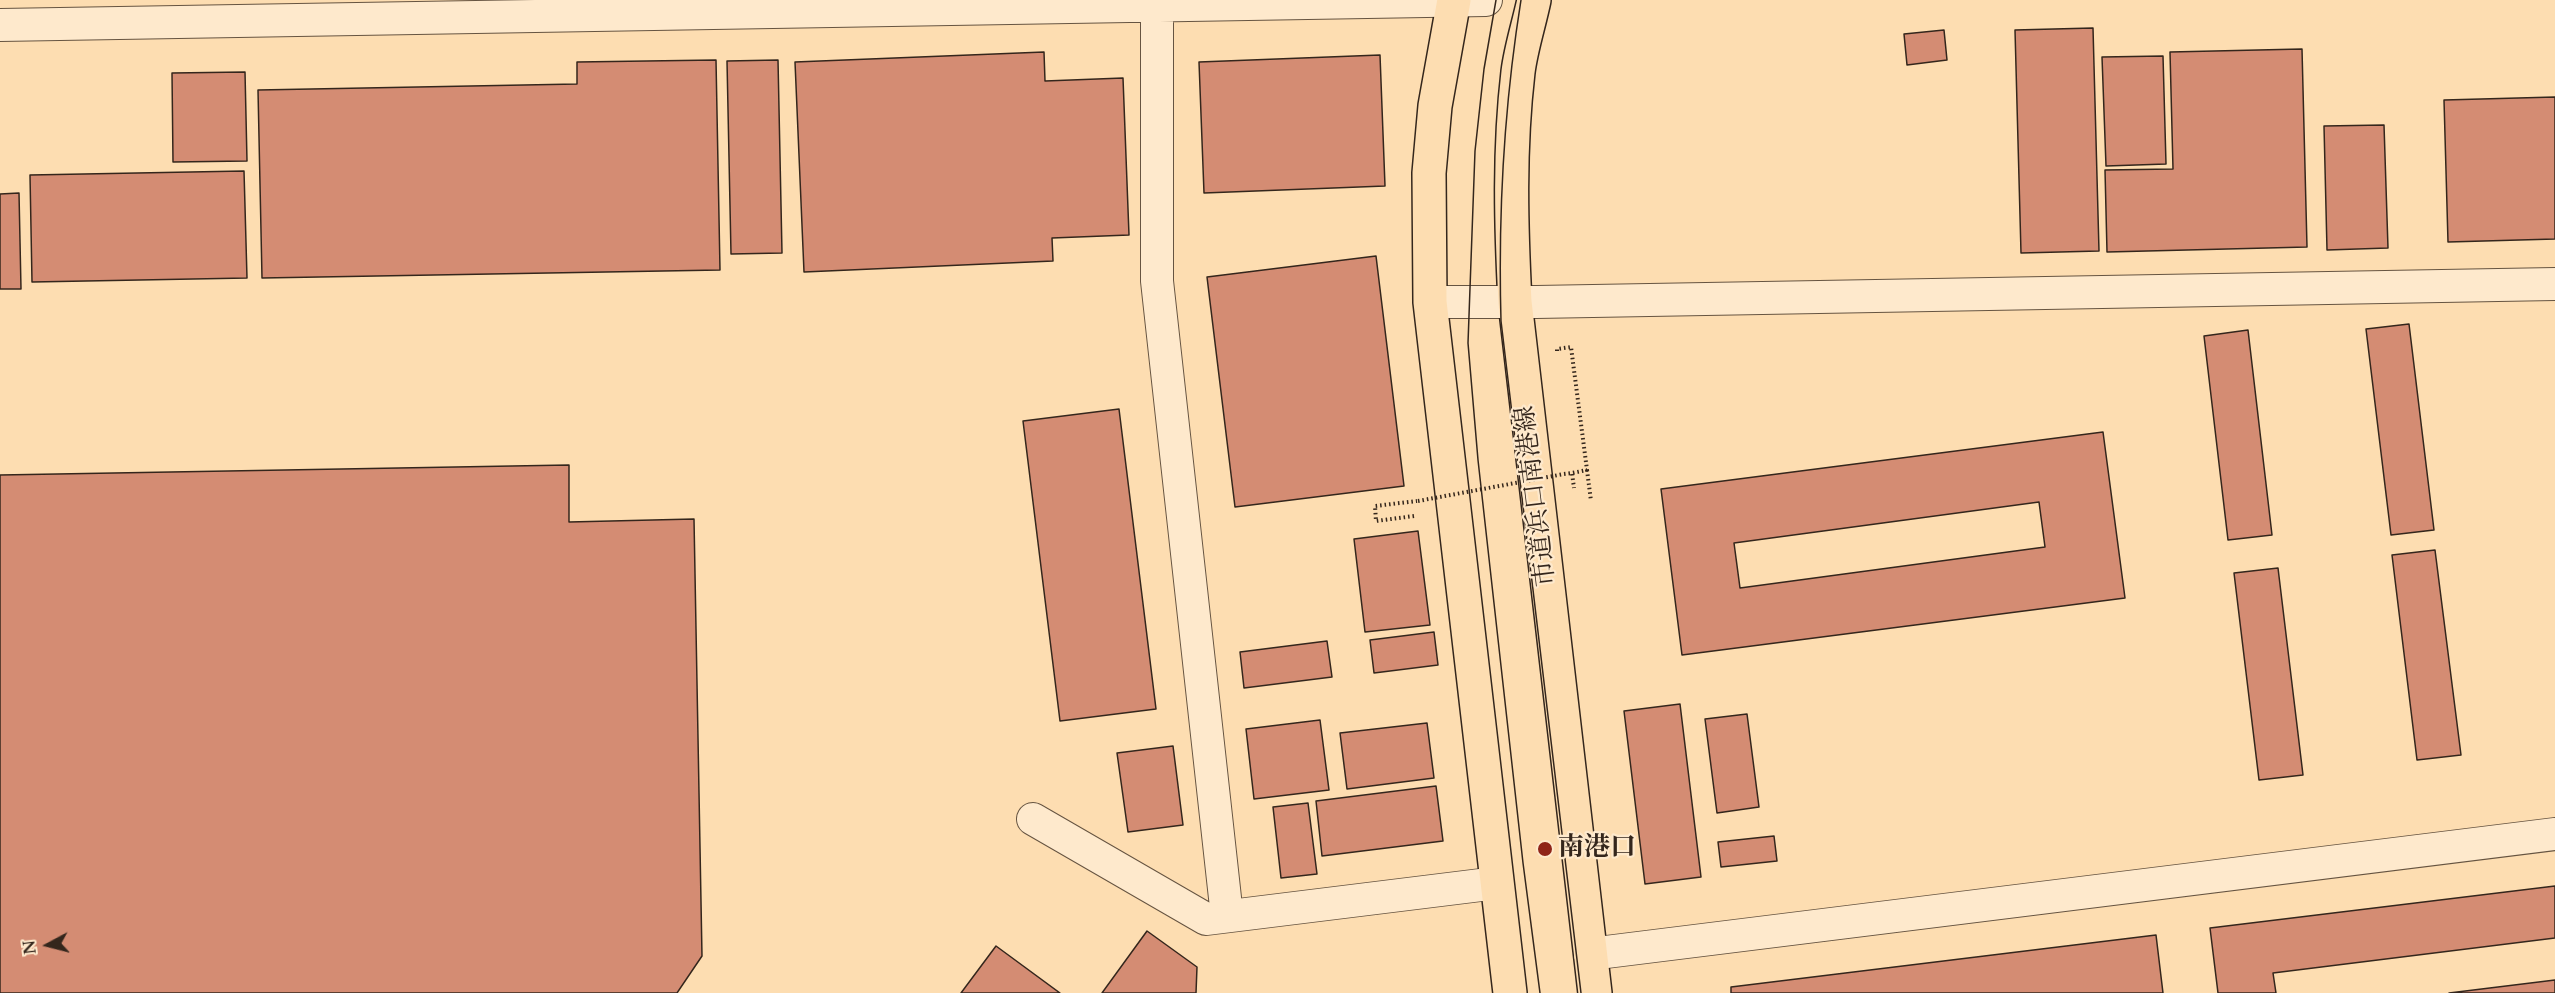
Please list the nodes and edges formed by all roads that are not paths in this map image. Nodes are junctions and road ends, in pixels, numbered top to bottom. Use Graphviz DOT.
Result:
graph roads {
  1 [pos="1465,0"];
  2 [pos="1534,0"];
  3 [pos="1158,6"];
  4 [pos="0,24"];
  5 [pos="2555,284"];
  6 [pos="1430,302"];
  7 [pos="1515,302"];
  8 [pos="1033,819"];
  9 [pos="2555,834"];
  10 [pos="1497,883"];
  11 [pos="1227,916"];
  12 [pos="1590,954"];
  13 [pos="1510,993"];
  14 [pos="1595,993"];
  1 -- 3 [label="street"];
  1 -- 6 [label="main road"];
  2 -- 7 [label="main road, 市道浜口南港線"];
  3 -- 4 [label="street"];
  3 -- 11 [label="street"];
  5 -- 7 [label="street"];
  6 -- 7 [label="street"];
  6 -- 10 [label="main road"];
  7 -- 12 [label="main road, 市道浜口南港線"];
  8 -- 11 [label="street"];
  9 -- 12 [label="street"];
  10 -- 11 [label="street"];
  10 -- 13 [label="main road"];
  12 -- 14 [label="main road, 市道浜口南港線"];
}
